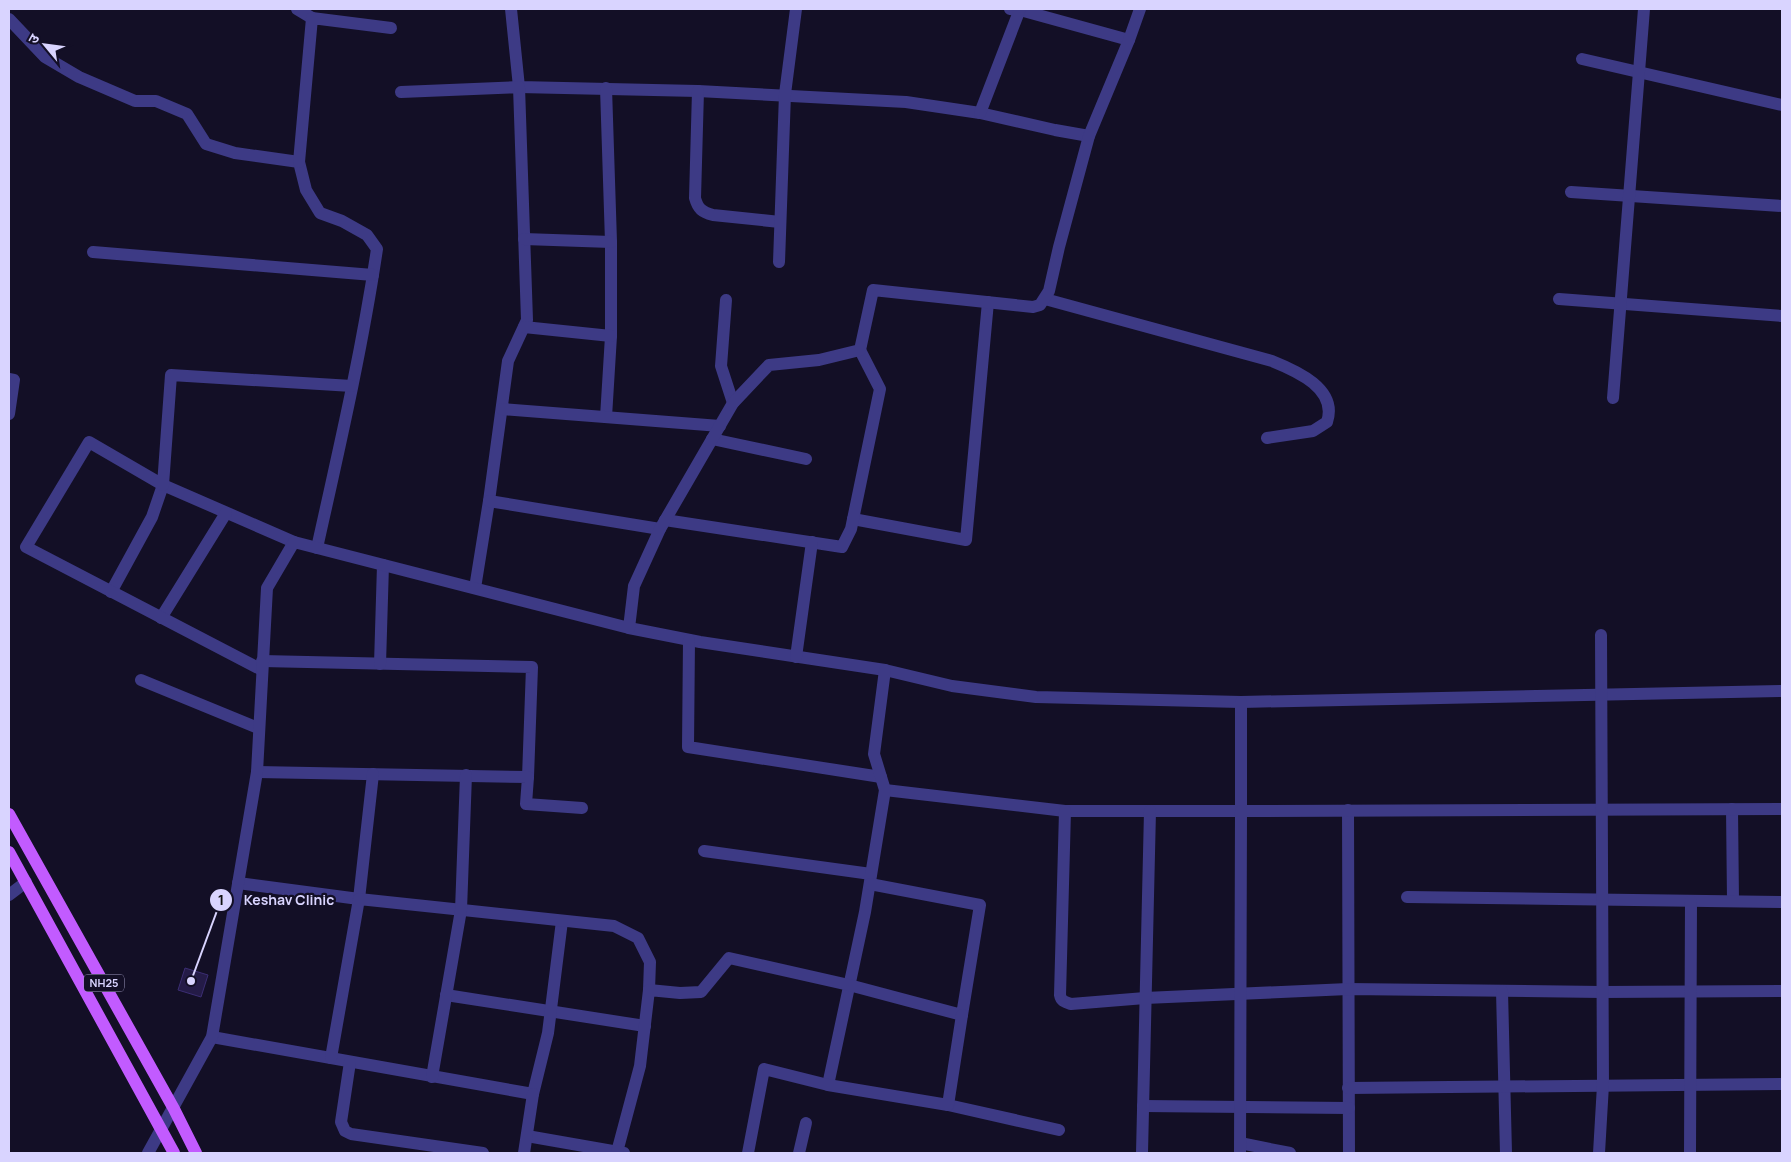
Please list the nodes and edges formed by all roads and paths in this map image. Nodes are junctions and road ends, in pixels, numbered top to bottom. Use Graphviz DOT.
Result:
graph roads {
  1 [pos="297,9"];
  2 [pos="511,9"];
  3 [pos="796,9"];
  4 [pos="1017,9"];
  5 [pos="1140,9"];
  6 [pos="1644,9"];
  7 [pos="312,18"];
  8 [pos="9,19"];
  9 [pos="391,28"];
  10 [pos="1129,40"];
  11 [pos="1582,59"];
  12 [pos="1639,72"];
  13 [pos="519,87"];
  14 [pos="606,88"];
  15 [pos="698,91"];
  16 [pos="401,92"];
  17 [pos="785,94"];
  18 [pos="1782,105"];
  19 [pos="980,112"];
  20 [pos="1089,136"];
  21 [pos="299,162"];
  22 [pos="1571,192"];
  23 [pos="1629,196"];
  24 [pos="1782,206"];
  25 [pos="780,222"];
  26 [pos="524,239"];
  27 [pos="611,242"];
  28 [pos="93,252"];
  29 [pos="778,262"];
  30 [pos="373,275"];
  31 [pos="1045,299"];
  32 [pos="1559,299"];
  33 [pos="726,300"];
  34 [pos="988,302"];
  35 [pos="1621,304"];
  36 [pos="1782,316"];
  37 [pos="524,327"];
  38 [pos="612,336"];
  39 [pos="860,350"];
  40 [pos="9,379"];
  41 [pos="352,386"];
  42 [pos="1613,398"];
  43 [pos="733,403"];
  44 [pos="502,409"];
  45 [pos="9,414"];
  46 [pos="606,417"];
  47 [pos="720,426"];
  48 [pos="1267,438"];
  49 [pos="712,439"];
  50 [pos="806,459"];
  51 [pos="163,485"];
  52 [pos="489,501"];
  53 [pos="226,513"];
  54 [pos="853,519"];
  55 [pos="663,525"];
  56 [pos="294,542"];
  57 [pos="812,542"];
  58 [pos="317,548"];
  59 [pos="383,565"];
  60 [pos="475,588"];
  61 [pos="111,592"];
  62 [pos="161,618"];
  63 [pos="629,628"];
  64 [pos="1601,635"];
  65 [pos="689,640"];
  66 [pos="796,656"];
  67 [pos="380,664"];
  68 [pos="262,666"];
  69 [pos="885,670"];
  70 [pos="141,680"];
  71 [pos="1782,691"];
  72 [pos="1601,695"];
  73 [pos="1241,702"];
  74 [pos="258,728"];
  75 [pos="257,772"];
  76 [pos="373,774"];
  77 [pos="466,775"];
  78 [pos="528,777"];
  79 [pos="881,777"];
  80 [pos="885,790"];
  81 [pos="582,808"];
  82 [pos="1732,809"];
  83 [pos="1782,809"];
  84 [pos="1348,810"];
  85 [pos="1602,810"];
  86 [pos="1065,811"];
  87 [pos="1150,811"];
  88 [pos="1241,811"];
  89 [pos="9,814"];
  90 [pos="704,851"];
  91 [pos="9,852"];
  92 [pos="870,879"];
  93 [pos="26,882"];
  94 [pos="238,883"];
  95 [pos="9,895"];
  96 [pos="1407,898"];
  97 [pos="359,899"];
  98 [pos="1602,900"];
  99 [pos="1691,901"];
  100 [pos="1733,901"];
  101 [pos="1782,902"];
  102 [pos="461,910"];
  103 [pos="562,920"];
  104 [pos="850,985"];
  105 [pos="1348,989"];
  106 [pos="649,990"];
  107 [pos="1502,991"];
  108 [pos="1782,991"];
  109 [pos="1602,992"];
  110 [pos="1690,992"];
  111 [pos="1240,994"];
  112 [pos="446,995"];
  113 [pos="1145,998"];
  114 [pos="550,1011"];
  115 [pos="962,1015"];
  116 [pos="645,1026"];
  117 [pos="212,1037"];
  118 [pos="331,1058"];
  119 [pos="350,1062"];
  120 [pos="432,1076"];
  121 [pos="1690,1084"];
  122 [pos="1782,1084"];
  123 [pos="828,1085"];
  124 [pos="1603,1085"];
  125 [pos="1504,1086"];
  126 [pos="1348,1088"];
  127 [pos="533,1094"];
  128 [pos="948,1105"];
  129 [pos="1143,1106"];
  130 [pos="1240,1107"];
  131 [pos="1349,1108"];
  132 [pos="174,1109"];
  133 [pos="806,1123"];
  134 [pos="1059,1130"];
  135 [pos="161,1131"];
  136 [pos="527,1136"];
  137 [pos="1240,1148"];
  138 [pos="148,1153"];
  139 [pos="174,1153"];
  140 [pos="196,1153"];
  141 [pos="483,1153"];
  142 [pos="524,1153"];
  143 [pos="620,1153"];
  144 [pos="748,1153"];
  145 [pos="799,1153"];
  146 [pos="1142,1153"];
  147 [pos="1290,1153"];
  148 [pos="1349,1153"];
  149 [pos="1506,1153"];
  150 [pos="1600,1153"];
  151 [pos="1690,1153"];
  1 -- 7 [label="street"];
  2 -- 13 [label="street"];
  3 -- 17 [label="street"];
  4 -- 10 [label="street"];
  4 -- 19 [label="street"];
  5 -- 10 [label="street"];
  6 -- 12 [label="street"];
  7 -- 9 [label="street"];
  7 -- 21 [label="street"];
  8 -- 21 [label="street"];
  10 -- 20 [label="street"];
  11 -- 12 [label="street"];
  12 -- 18 [label="street"];
  12 -- 23 [label="street"];
  13 -- 14 [label="street"];
  13 -- 16 [label="street"];
  13 -- 26 [label="street"];
  14 -- 15 [label="street"];
  14 -- 27 [label="street"];
  15 -- 17 [label="street"];
  15 -- 25 [label="street"];
  17 -- 19 [label="street"];
  17 -- 25 [label="street"];
  19 -- 20 [label="street"];
  20 -- 31 [label="street"];
  21 -- 30 [label="street"];
  22 -- 23 [label="street"];
  23 -- 24 [label="street"];
  23 -- 35 [label="street"];
  25 -- 29 [label="street"];
  26 -- 27 [label="street"];
  26 -- 37 [label="street"];
  27 -- 38 [label="street"];
  28 -- 30 [label="street"];
  30 -- 41 [label="street"];
  31 -- 34 [label="street"];
  31 -- 48 [label="street"];
  32 -- 35 [label="street"];
  33 -- 43 [label="street"];
  34 -- 39 [label="street"];
  34 -- 54 [label="street"];
  35 -- 36 [label="street"];
  35 -- 42 [label="street"];
  37 -- 38 [label="street"];
  37 -- 44 [label="street"];
  38 -- 46 [label="street"];
  39 -- 43 [label="street"];
  39 -- 54 [label="street"];
  40 -- 45 [label="street"];
  41 -- 51 [label="street"];
  41 -- 58 [label="street"];
  43 -- 47 [label="street"];
  44 -- 46 [label="street"];
  44 -- 52 [label="street"];
  46 -- 47 [label="street"];
  47 -- 49 [label="street"];
  49 -- 50 [label="street"];
  49 -- 55 [label="street"];
  51 -- 53 [label="street"];
  51 -- 61 [label="street"];
  51 -- 61 [label="street"];
  52 -- 55 [label="street"];
  52 -- 60 [label="street"];
  53 -- 56 [label="street"];
  53 -- 62 [label="street"];
  54 -- 57 [label="street"];
  55 -- 57 [label="street"];
  55 -- 63 [label="street"];
  56 -- 58 [label="street"];
  56 -- 68 [label="street"];
  57 -- 66 [label="street"];
  58 -- 59 [label="street"];
  59 -- 60 [label="street"];
  59 -- 67 [label="street"];
  60 -- 63 [label="street"];
  61 -- 62 [label="street"];
  62 -- 68 [label="street"];
  63 -- 65 [label="street"];
  64 -- 72 [label="street"];
  65 -- 66 [label="street"];
  65 -- 79 [label="street"];
  66 -- 69 [label="street"];
  67 -- 68 [label="street"];
  67 -- 78 [label="street"];
  68 -- 74 [label="street"];
  69 -- 73 [label="street"];
  69 -- 79 [label="street"];
  70 -- 74 [label="street"];
  71 -- 72 [label="street"];
  72 -- 73 [label="street"];
  72 -- 85 [label="street"];
  73 -- 88 [label="street"];
  74 -- 75 [label="street"];
  75 -- 76 [label="street"];
  75 -- 94 [label="street"];
  76 -- 77 [label="street"];
  76 -- 97 [label="street"];
  77 -- 78 [label="street"];
  77 -- 102 [label="street"];
  78 -- 81 [label="street"];
  79 -- 80 [label="street"];
  80 -- 86 [label="street"];
  80 -- 92 [label="street"];
  82 -- 83 [label="street"];
  82 -- 85 [label="street"];
  82 -- 100 [label="street"];
  84 -- 85 [label="street"];
  84 -- 88 [label="street"];
  84 -- 105 [label="street"];
  85 -- 98 [label="street"];
  86 -- 87 [label="street"];
  86 -- 113 [label="street"];
  87 -- 88 [label="street"];
  87 -- 113 [label="street"];
  88 -- 111 [label="street"];
  89 -- 132 [label="main road, NH25"];
  90 -- 92 [label="street"];
  91 -- 93 [label="main road, NH25"];
  92 -- 104 [label="street"];
  92 -- 115 [label="street"];
  93 -- 95 [label="street"];
  93 -- 135 [label="main road, NH25"];
  94 -- 97 [label="street"];
  94 -- 117 [label="street"];
  96 -- 98 [label="street"];
  97 -- 102 [label="street"];
  97 -- 118 [label="street"];
  98 -- 99 [label="street"];
  98 -- 109 [label="street"];
  99 -- 100 [label="street"];
  99 -- 110 [label="street"];
  100 -- 101 [label="street"];
  102 -- 103 [label="street"];
  102 -- 112 [label="street"];
  103 -- 106 [label="street"];
  103 -- 114 [label="street"];
  104 -- 106 [label="street"];
  104 -- 115 [label="street"];
  104 -- 123 [label="street"];
  105 -- 107 [label="street"];
  105 -- 111 [label="street"];
  105 -- 126 [label="street"];
  106 -- 116 [label="street"];
  107 -- 109 [label="street"];
  107 -- 125 [label="street"];
  108 -- 110 [label="street"];
  109 -- 110 [label="street"];
  109 -- 124 [label="street"];
  110 -- 121 [label="street"];
  111 -- 113 [label="street"];
  111 -- 130 [label="street"];
  112 -- 114 [label="street"];
  112 -- 120 [label="street"];
  113 -- 129 [label="street"];
  114 -- 116 [label="street"];
  114 -- 127 [label="street"];
  115 -- 128 [label="street"];
  116 -- 143 [label="street"];
  117 -- 118 [label="street"];
  117 -- 132 [label="street"];
  118 -- 119 [label="street"];
  119 -- 120 [label="street"];
  119 -- 141 [label="street"];
  120 -- 127 [label="street"];
  121 -- 122 [label="street"];
  121 -- 124 [label="street"];
  121 -- 151 [label="street"];
  123 -- 128 [label="street"];
  123 -- 144 [label="street"];
  124 -- 125 [label="street"];
  124 -- 150 [label="street"];
  125 -- 126 [label="street"];
  125 -- 149 [label="street"];
  126 -- 131 [label="street"];
  127 -- 136 [label="street"];
  128 -- 134 [label="street"];
  129 -- 130 [label="street"];
  129 -- 146 [label="street"];
  130 -- 131 [label="street"];
  130 -- 137 [label="street"];
  131 -- 148 [label="street"];
  132 -- 135 [label="street"];
  132 -- 140 [label="main road, NH25"];
  133 -- 145 [label="street"];
  135 -- 138 [label="street"];
  135 -- 139 [label="main road, NH25"];
  136 -- 142 [label="street"];
  136 -- 143 [label="street"];
  137 -- 147 [label="street"];
}
